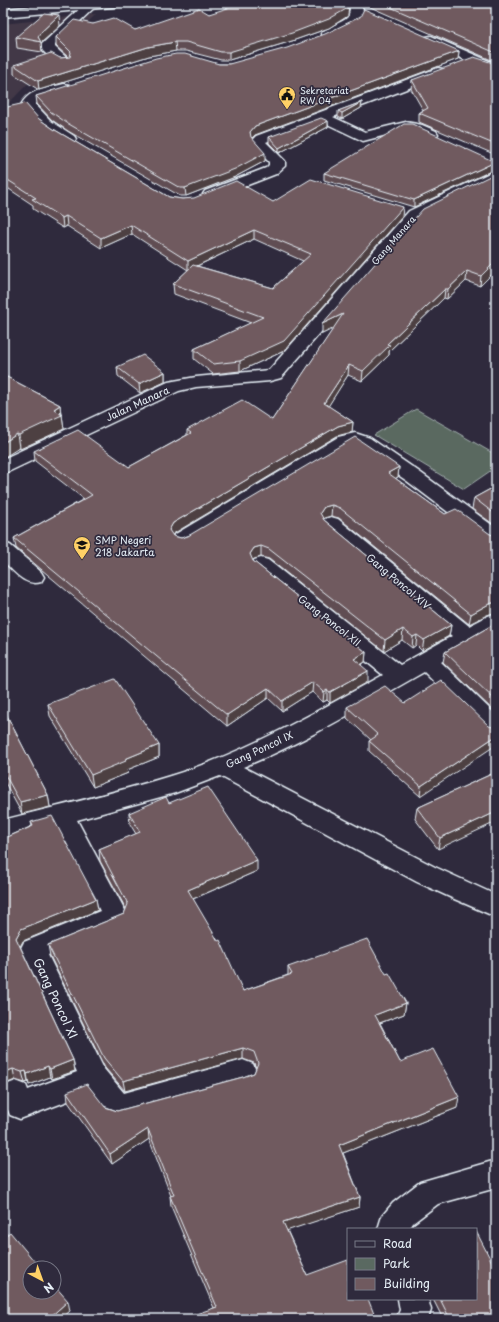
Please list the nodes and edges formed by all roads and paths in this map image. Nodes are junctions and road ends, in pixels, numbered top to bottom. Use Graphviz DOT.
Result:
graph roads {
  1 [pos="112,3"];
  2 [pos="91,5"];
  3 [pos="355,5"];
  4 [pos="3,13"];
  5 [pos="370,14"];
  6 [pos="419,35"];
  7 [pos="319,38"];
  8 [pos="474,59"];
  9 [pos="64,62"];
  10 [pos="496,69"];
  11 [pos="79,84"];
  12 [pos="321,116"];
  13 [pos="442,139"];
  14 [pos="80,145"];
  15 [pos="496,175"];
  16 [pos="199,199"];
  17 [pos="311,334"];
  18 [pos="3,467"];
  19 [pos="331,524"];
  20 [pos="496,538"];
  21 [pos="181,540"];
  22 [pos="3,550"];
  23 [pos="261,565"];
  24 [pos="34,577"];
  25 [pos="496,621"];
  26 [pos="468,637"];
  27 [pos="426,660"];
  28 [pos="398,676"];
  29 [pos="496,729"];
  30 [pos="222,767"];
  31 [pos="62,815"];
  32 [pos="3,830"];
  33 [pos="496,906"];
  34 [pos="243,1073"];
  35 [pos="94,1078"];
  36 [pos="3,1099"];
  37 [pos="494,1175"];
  38 [pos="393,1228"];
  1 -- 2 [label="main road"];
  2 -- 4 [label="main road"];
  2 -- 9 [label="main road"];
  3 -- 5 [label="main road"];
  3 -- 7 [label="main road"];
  6 -- 8 [label="main road"];
  8 -- 10 [label="main road"];
  8 -- 12 [label="main road"];
  11 -- 14 [label="main road"];
  12 -- 13 [label="main road"];
  12 -- 16 [label="main road"];
  15 -- 17 [label="main road, Gang Manara"];
  17 -- 18 [label="main road, Jalan Manara"];
  19 -- 26 [label="main road, Gang Poncol XIV"];
  20 -- 21 [label="main road"];
  22 -- 24 [label="main road"];
  23 -- 28 [label="main road, Gang Poncol XII"];
  25 -- 26 [label="main road, Gang Poncol IX"];
  26 -- 27 [label="main road, Gang Poncol IX"];
  27 -- 28 [label="main road, Gang Poncol IX"];
  27 -- 29 [label="main road"];
  28 -- 30 [label="main road, Gang Poncol IX"];
  30 -- 31 [label="main road, Gang Poncol IX"];
  30 -- 33 [label="main road"];
  31 -- 32 [label="main road, Gang Poncol IX"];
  31 -- 35 [label="main road, Gang Poncol XI"];
  34 -- 35 [label="main road, Gang Poncol XI"];
  35 -- 36 [label="main road"];
  37 -- 38 [label="main road"];
}
